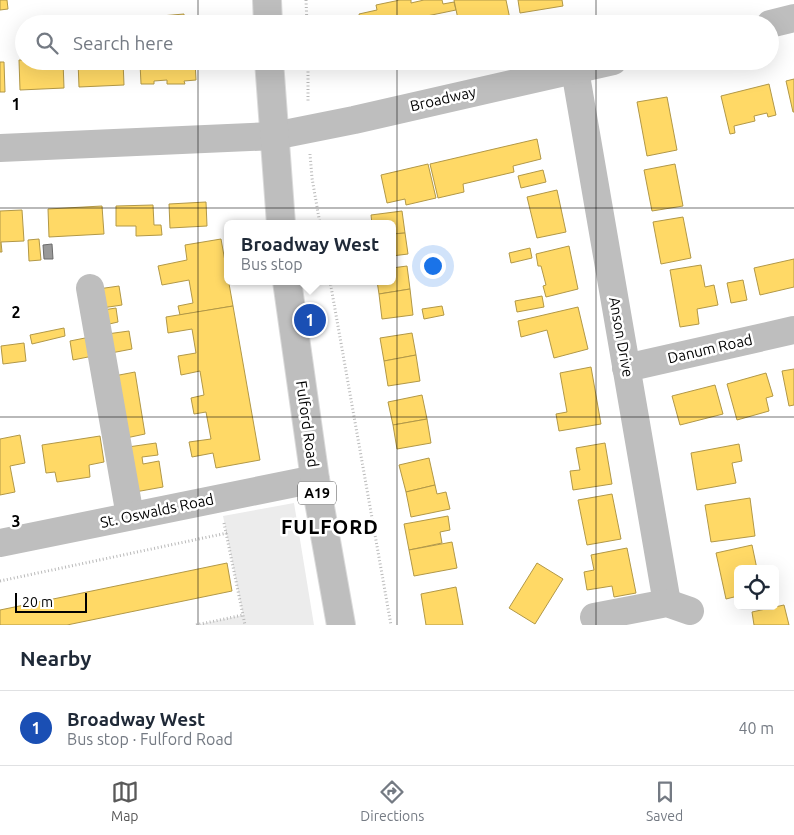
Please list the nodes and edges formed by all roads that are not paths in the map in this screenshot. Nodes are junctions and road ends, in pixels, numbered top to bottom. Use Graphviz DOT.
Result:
graph roads {
  1 [pos="267,0"];
  2 [pos="268,15"];
  3 [pos="794,18"];
  4 [pos="779,22"];
  5 [pos="270,70"];
  6 [pos="575,70"];
  7 [pos="274,136"];
  8 [pos="0,148"];
  9 [pos="281,220"];
  10 [pos="288,285"];
  11 [pos="90,288"];
  12 [pos="794,330"];
  13 [pos="626,368"];
  14 [pos="314,479"];
  15 [pos="130,516"];
  16 [pos="0,543"];
  17 [pos="594,616"];
  18 [pos="341,625"];
  1 -- 2 [label="street"];
  3 -- 4 [label="street"];
  5 -- 7 [label="street"];
  6 -- 7 [label="street, Broadway"];
  6 -- 13 [label="street, Anson Drive"];
  7 -- 8 [label="street, Broadway"];
  7 -- 9 [label="street"];
  10 -- 14 [label="street, Fulford Road / A19"];
  11 -- 15 [label="street"];
  12 -- 13 [label="street, Danum Road"];
  13 -- 17 [label="street, Anson Drive"];
  14 -- 15 [label="street, St. Oswalds Road"];
  14 -- 18 [label="street, Fulford Road / A19"];
  15 -- 16 [label="street, St. Oswalds Road"];
}
